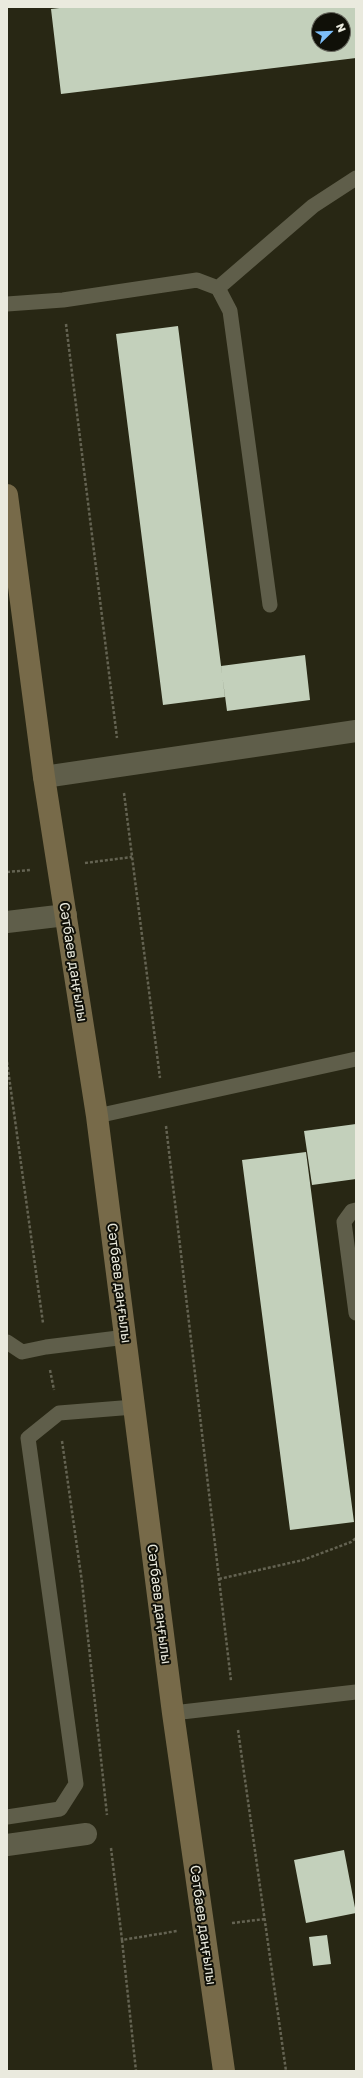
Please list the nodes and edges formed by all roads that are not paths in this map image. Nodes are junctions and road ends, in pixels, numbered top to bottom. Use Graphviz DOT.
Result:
graph roads {
  1 [pos="356,178"];
  2 [pos="218,288"];
  3 [pos="7,304"];
  4 [pos="7,495"];
  5 [pos="270,605"];
  6 [pos="356,731"];
  7 [pos="44,777"];
  8 [pos="66,915"];
  9 [pos="7,922"];
  10 [pos="356,1059"];
  11 [pos="97,1116"];
  12 [pos="356,1210"];
  13 [pos="356,1313"];
  14 [pos="126,1337"];
  15 [pos="7,1342"];
  16 [pos="134,1407"];
  17 [pos="356,1692"];
  18 [pos="173,1713"];
  19 [pos="7,1817"];
  20 [pos="86,1834"];
  21 [pos="7,1845"];
  22 [pos="224,2071"];
  1 -- 2 [label="lane"];
  2 -- 3 [label="lane"];
  2 -- 5 [label="lane"];
  4 -- 7 [label="street, Сәтбаев даңғылы"];
  6 -- 7 [label="street"];
  7 -- 8 [label="street, Сәтбаев даңғылы"];
  8 -- 9 [label="street"];
  8 -- 11 [label="street, Сәтбаев даңғылы"];
  10 -- 11 [label="lane"];
  11 -- 14 [label="street, Сәтбаев даңғылы"];
  12 -- 13 [label="lane"];
  14 -- 15 [label="lane"];
  14 -- 16 [label="street, Сәтбаев даңғылы"];
  16 -- 18 [label="street, Сәтбаев даңғылы"];
  16 -- 19 [label="lane"];
  17 -- 18 [label="lane"];
  18 -- 22 [label="street, Сәтбаев даңғылы"];
  20 -- 21 [label="street"];
}
